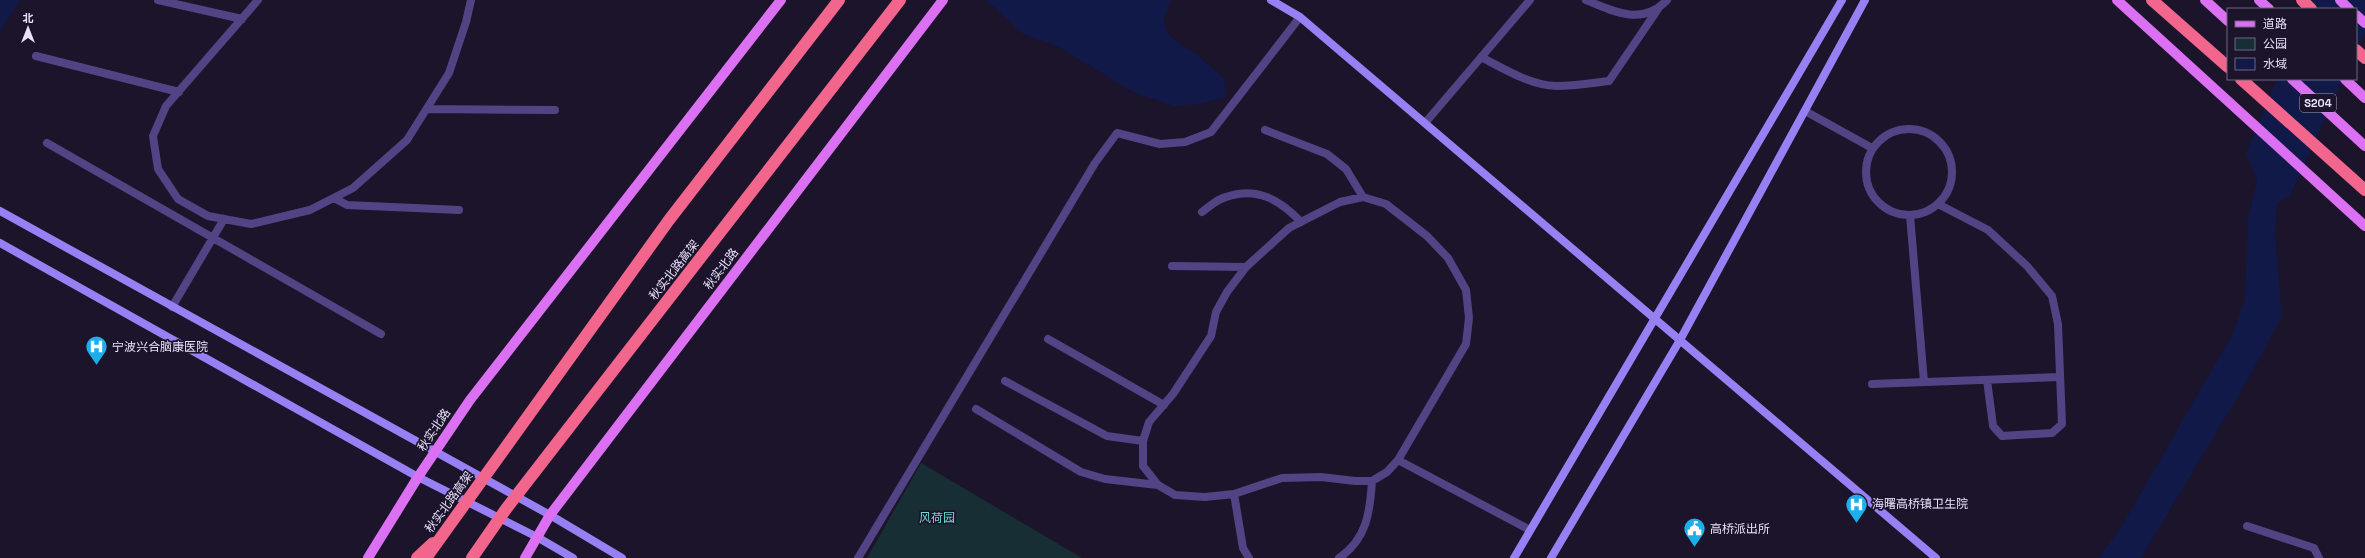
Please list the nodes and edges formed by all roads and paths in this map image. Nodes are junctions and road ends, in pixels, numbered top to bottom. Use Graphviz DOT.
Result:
graph roads {
  1 [pos="158,0"];
  2 [pos="258,0"];
  3 [pos="471,0"];
  4 [pos="781,0"];
  5 [pos="839,0"];
  6 [pos="900,0"];
  7 [pos="943,0"];
  8 [pos="1271,0"];
  9 [pos="1530,0"];
  10 [pos="1586,0"];
  11 [pos="1667,0"];
  12 [pos="1842,0"];
  13 [pos="1865,0"];
  14 [pos="2117,0"];
  15 [pos="2152,0"];
  16 [pos="2205,0"];
  17 [pos="2259,0"];
  18 [pos="2302,0"];
  19 [pos="2340,0"];
  20 [pos="2268,8"];
  21 [pos="2310,8"];
  22 [pos="2348,8"];
  23 [pos="1658,10"];
  24 [pos="2357,16"];
  25 [pos="1300,17"];
  26 [pos="242,19"];
  27 [pos="2227,20"];
  28 [pos="2365,23"];
  29 [pos="2357,51"];
  30 [pos="36,56"];
  31 [pos="1481,57"];
  32 [pos="2365,58"];
  33 [pos="2227,66"];
  34 [pos="2242,80"];
  35 [pos="2293,80"];
  36 [pos="2346,80"];
  37 [pos="179,92"];
  38 [pos="2361,94"];
  39 [pos="427,109"];
  40 [pos="555,110"];
  41 [pos="1805,111"];
  42 [pos="1425,123"];
  43 [pos="1265,130"];
  44 [pos="47,143"];
  45 [pos="2365,146"];
  46 [pos="1872,148"];
  47 [pos="2365,190"];
  48 [pos="1363,197"];
  49 [pos="334,198"];
  50 [pos="1938,204"];
  51 [pos="459,210"];
  52 [pos="0,211"];
  53 [pos="1202,212"];
  54 [pos="1910,215"];
  55 [pos="224,219"];
  56 [pos="1301,222"];
  57 [pos="2365,226"];
  58 [pos="212,238"];
  59 [pos="0,243"];
  60 [pos="1172,266"];
  61 [pos="1246,266"];
  62 [pos="172,307"];
  63 [pos="1656,319"];
  64 [pos="382,334"];
  65 [pos="1048,339"];
  66 [pos="1680,340"];
  67 [pos="2060,377"];
  68 [pos="1987,380"];
  69 [pos="1005,381"];
  70 [pos="1924,382"];
  71 [pos="1872,384"];
  72 [pos="1164,405"];
  73 [pos="976,409"];
  74 [pos="1143,441"];
  75 [pos="435,452"];
  76 [pos="1398,460"];
  77 [pos="418,477"];
  78 [pos="1372,481"];
  79 [pos="1158,485"];
  80 [pos="1234,494"];
  81 [pos="550,515"];
  82 [pos="2247,526"];
  83 [pos="1530,530"];
  84 [pos="445,532"];
  85 [pos="537,537"];
  86 [pos="475,554"];
  87 [pos="368,558"];
  88 [pos="417,558"];
  89 [pos="426,558"];
  90 [pos="525,558"];
  91 [pos="572,558"];
  92 [pos="622,558"];
  93 [pos="858,558"];
  94 [pos="1249,558"];
  95 [pos="1340,558"];
  96 [pos="1514,558"];
  97 [pos="1551,558"];
  98 [pos="1936,558"];
  99 [pos="2319,558"];
  1 -- 26 [label="street"];
  2 -- 26 [label="street"];
  3 -- 39 [label="street"];
  4 -- 75 [label="main road, 秋实北路"];
  5 -- 84 [label="highway, 秋实北路高架, bridge"];
  6 -- 86 [label="highway, 秋实北路高架, bridge"];
  7 -- 81 [label="main road, 秋实北路"];
  8 -- 25 [label="street"];
  9 -- 31 [label="street"];
  10 -- 23 [label="street"];
  11 -- 23 [label="street"];
  12 -- 63 [label="street"];
  13 -- 41 [label="street"];
  14 -- 57 [label="main road"];
  15 -- 33 [label="highway"];
  16 -- 27 [label="main road"];
  17 -- 20 [label="main road"];
  18 -- 21 [label="highway"];
  19 -- 22 [label="main road"];
  23 -- 31 [label="street"];
  24 -- 28 [label="main road"];
  25 -- 42 [label="street"];
  25 -- 93 [label="street"];
  26 -- 37 [label="street"];
  29 -- 32 [label="highway"];
  30 -- 37 [label="street"];
  31 -- 42 [label="street"];
  34 -- 47 [label="highway"];
  35 -- 45 [label="main road, S204"];
  36 -- 38 [label="main road, S204"];
  37 -- 55 [label="street"];
  39 -- 40 [label="street"];
  39 -- 49 [label="street"];
  41 -- 46 [label="street"];
  41 -- 66 [label="street"];
  42 -- 63 [label="street"];
  43 -- 48 [label="street"];
  44 -- 58 [label="street"];
  46 -- 50 [label="street"];
  46 -- 54 [label="street"];
  48 -- 56 [label="street"];
  48 -- 76 [label="street"];
  49 -- 51 [label="street"];
  49 -- 55 [label="street"];
  50 -- 54 [label="street"];
  50 -- 67 [label="street"];
  52 -- 62 [label="street"];
  53 -- 56 [label="street"];
  54 -- 70 [label="street"];
  55 -- 58 [label="street"];
  56 -- 61 [label="street"];
  58 -- 62 [label="street"];
  58 -- 64 [label="street"];
  59 -- 77 [label="street"];
  60 -- 61 [label="street"];
  61 -- 72 [label="street"];
  62 -- 75 [label="street"];
  63 -- 66 [label="street"];
  63 -- 83 [label="street"];
  65 -- 72 [label="street"];
  66 -- 97 [label="street"];
  66 -- 98 [label="street"];
  67 -- 68 [label="street"];
  67 -- 68 [label="street"];
  68 -- 70 [label="street"];
  69 -- 74 [label="street"];
  70 -- 71 [label="street"];
  72 -- 74 [label="street"];
  73 -- 79 [label="street"];
  74 -- 79 [label="street"];
  75 -- 77 [label="main road, 秋实北路"];
  75 -- 81 [label="street"];
  76 -- 78 [label="street"];
  76 -- 83 [label="street"];
  77 -- 85 [label="street"];
  77 -- 87 [label="main road, 秋实北路"];
  78 -- 80 [label="street"];
  78 -- 95 [label="street"];
  79 -- 80 [label="street"];
  80 -- 94 [label="street"];
  81 -- 85 [label="main road, 秋实北路"];
  81 -- 92 [label="street"];
  82 -- 99 [label="street"];
  83 -- 96 [label="street"];
  84 -- 88 [label="highway, bridge"];
  84 -- 89 [label="highway, 秋实北路高架, bridge"];
  85 -- 90 [label="main road, 秋实北路"];
  85 -- 91 [label="street"];
}
